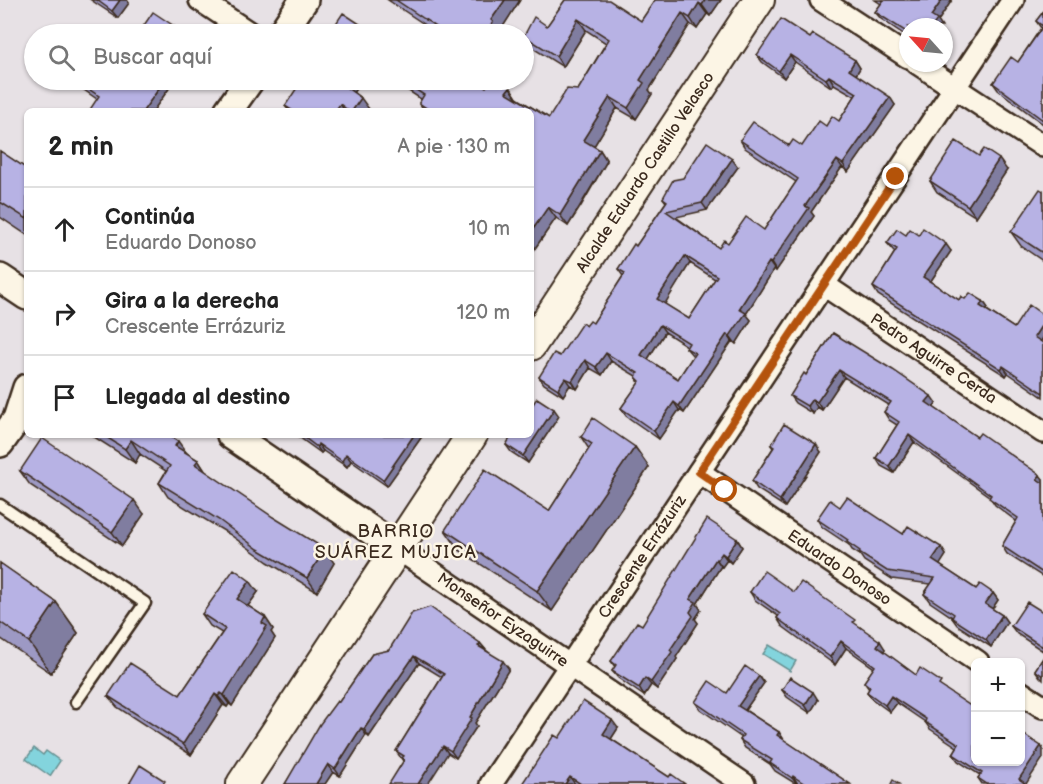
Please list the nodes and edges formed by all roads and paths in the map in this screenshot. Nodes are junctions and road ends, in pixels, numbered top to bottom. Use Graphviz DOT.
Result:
graph roads {
  1 [pos="200,0"];
  2 [pos="304,0"];
  3 [pos="759,0"];
  4 [pos="821,0"];
  5 [pos="1013,0"];
  6 [pos="236,24"];
  7 [pos="288,24"];
  8 [pos="899,51"];
  9 [pos="931,72"];
  10 [pos="955,88"];
  11 [pos="243,90"];
  12 [pos="230,108"];
  13 [pos="1043,146"];
  14 [pos="0,278"];
  15 [pos="824,285"];
  16 [pos="24,294"];
  17 [pos="534,340"];
  18 [pos="22,415"];
  19 [pos="1043,432"];
  20 [pos="235,438"];
  21 [pos="470,438"];
  22 [pos="0,443"];
  23 [pos="699,472"];
  24 [pos="0,505"];
  25 [pos="397,548"];
  26 [pos="971,658"];
  27 [pos="570,666"];
  28 [pos="1025,695"];
  29 [pos="76,702"];
  30 [pos="1043,707"];
  31 [pos="242,784"];
  32 [pos="491,784"];
  33 [pos="744,784"];
  1 -- 6 [label="street"];
  2 -- 7 [label="street"];
  3 -- 17 [label="main road, Alcalde Eduardo Castillo Velasco"];
  4 -- 8 [label="street"];
  5 -- 10 [label="street, Crescente Errázuriz"];
  9 -- 10 [label="street"];
  10 -- 13 [label="street"];
  10 -- 15 [label="street, Crescente Errázuriz"];
  11 -- 12 [label="street"];
  14 -- 16 [label="street"];
  15 -- 19 [label="street, Pedro Aguirre Cerda"];
  15 -- 23 [label="street, Crescente Errázuriz"];
  18 -- 22 [label="street"];
  20 -- 25 [label="street, Monseñor Eyzaguirre"];
  21 -- 25 [label="main road"];
  23 -- 26 [label="street, Eduardo Donoso"];
  23 -- 27 [label="street, Crescente Errázuriz"];
  24 -- 29 [label="lane"];
  25 -- 27 [label="street, Monseñor Eyzaguirre"];
  25 -- 31 [label="main road"];
  27 -- 32 [label="street, Crescente Errázuriz"];
  27 -- 33 [label="street, Monseñor Eyzaguirre"];
  28 -- 30 [label="street"];
}
